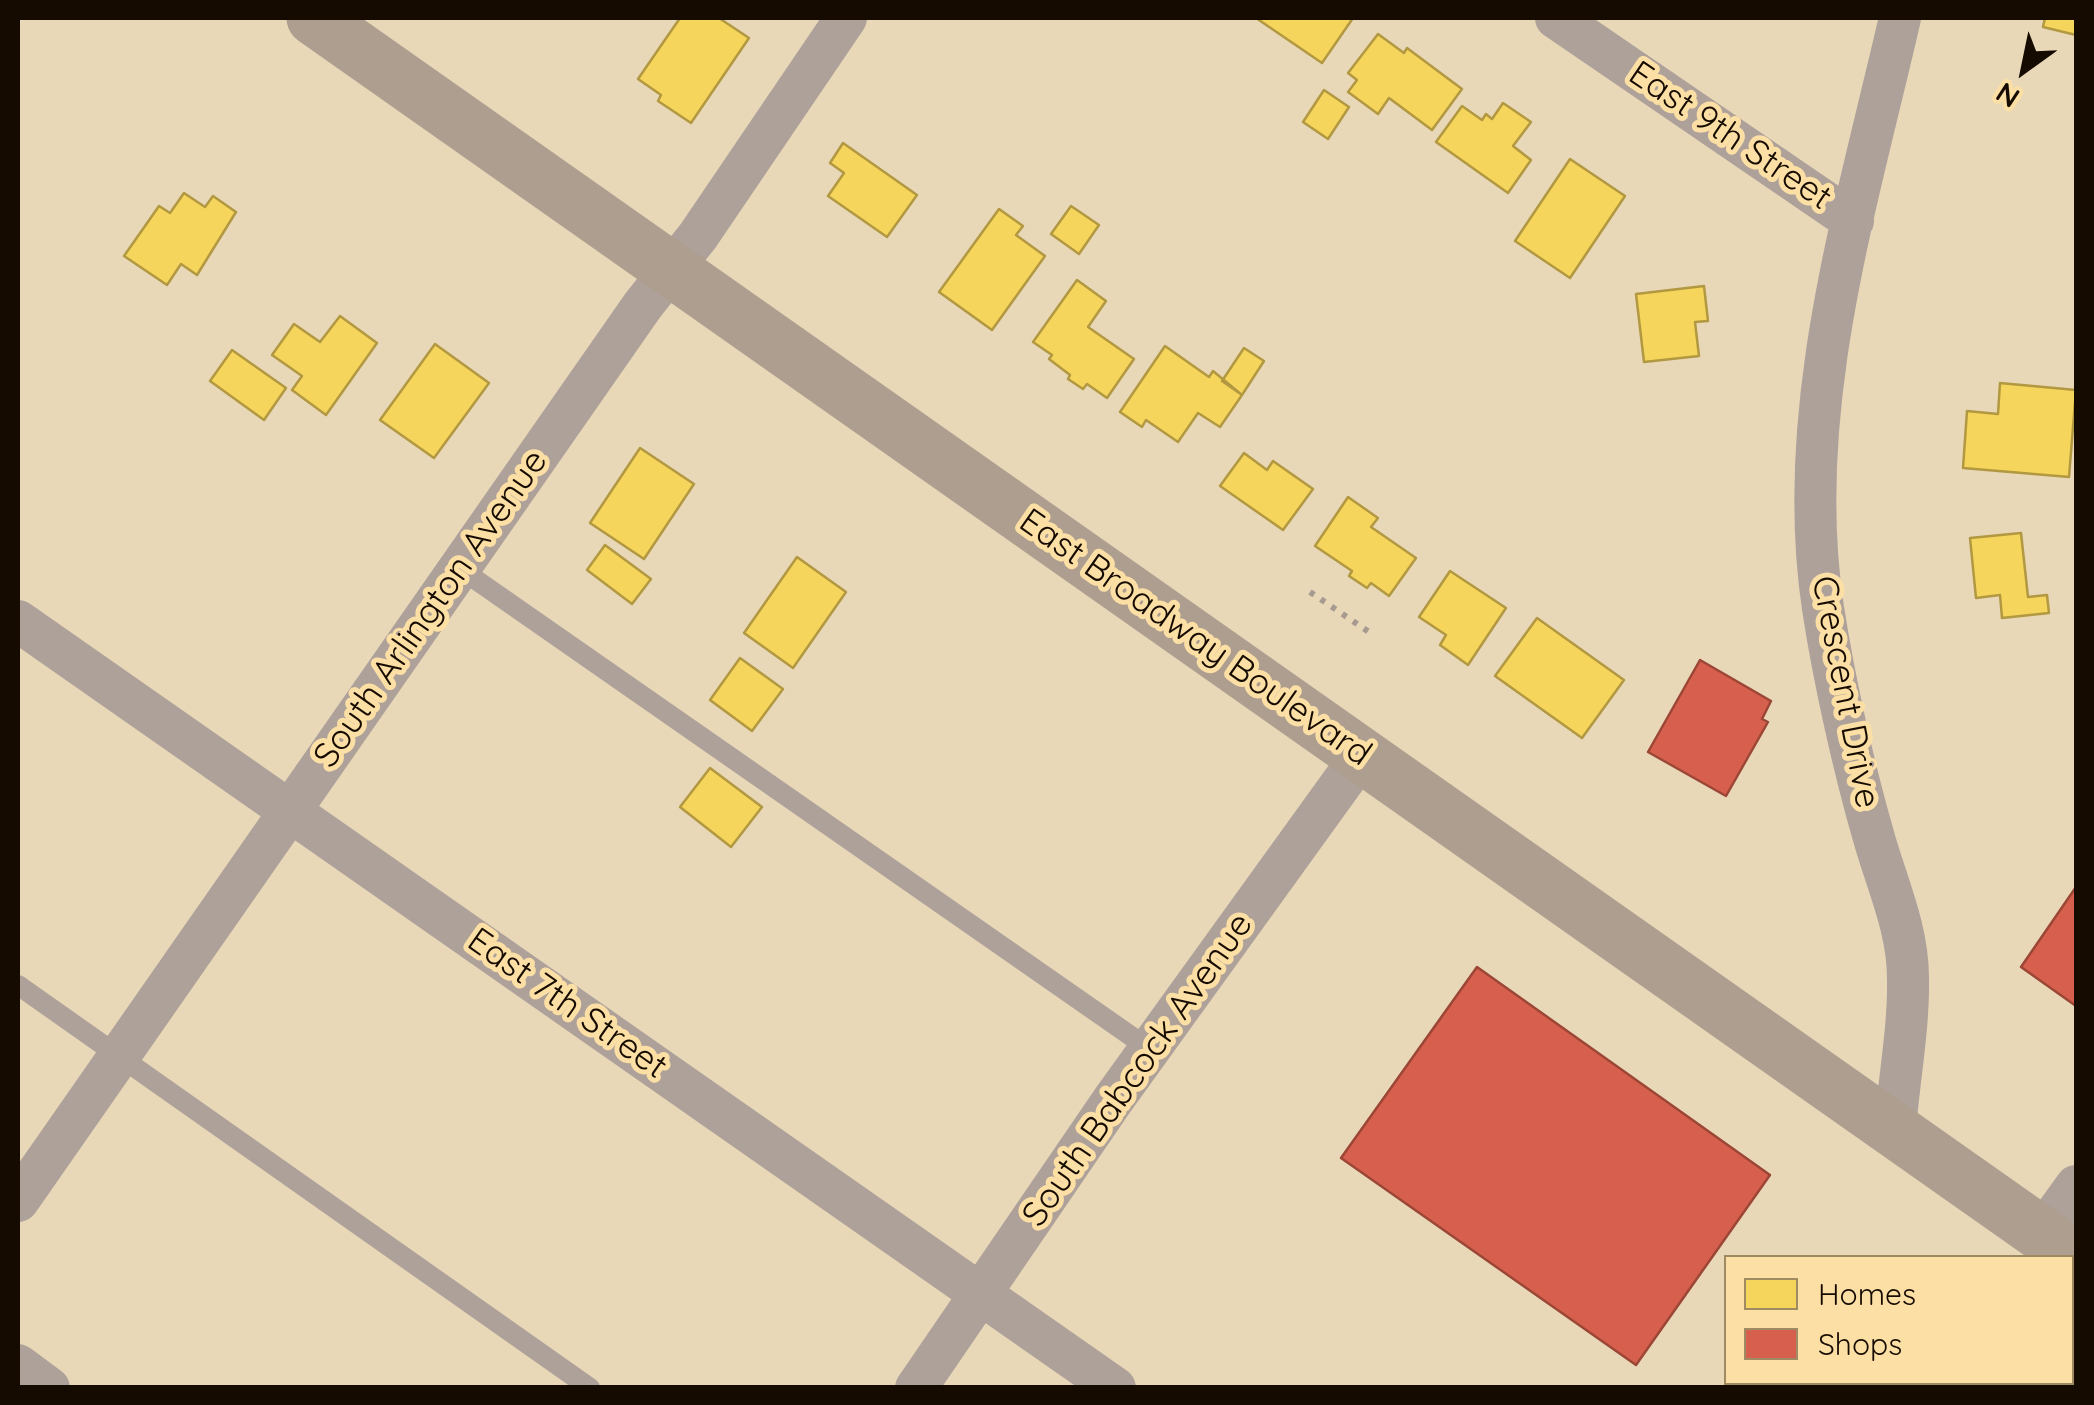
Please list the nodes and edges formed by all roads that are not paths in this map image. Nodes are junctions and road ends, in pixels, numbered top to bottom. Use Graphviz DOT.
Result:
graph roads {
  1 [pos="314,18"];
  2 [pos="846,18"];
  3 [pos="1556,18"];
  4 [pos="1900,18"];
  5 [pos="1854,221"];
  6 [pos="671,272"];
  7 [pos="459,568"];
  8 [pos="18,621"];
  9 [pos="1362,755"];
  10 [pos="291,810"];
  11 [pos="18,986"];
  12 [pos="1151,1050"];
  13 [pos="118,1056"];
  14 [pos="1895,1129"];
  15 [pos="2076,1186"];
  16 [pos="18,1201"];
  17 [pos="2048,1250"];
  18 [pos="980,1294"];
  19 [pos="18,1365"];
  20 [pos="50,1388"];
  21 [pos="590,1388"];
  22 [pos="916,1388"];
  23 [pos="1115,1388"];
  1 -- 6 [label="highway, East Broadway Boulevard"];
  2 -- 6 [label="street, South Arlington Avenue"];
  3 -- 5 [label="street, East 9th Street"];
  4 -- 5 [label="street, Crescent Drive"];
  5 -- 14 [label="street, Crescent Drive"];
  6 -- 7 [label="street, South Arlington Avenue"];
  6 -- 9 [label="highway, East Broadway Boulevard"];
  7 -- 10 [label="street, South Arlington Avenue"];
  7 -- 12 [label="lane"];
  8 -- 10 [label="street, East 7th Street"];
  9 -- 12 [label="street, South Babcock Avenue"];
  9 -- 14 [label="highway, East Broadway Boulevard"];
  10 -- 13 [label="street, South Arlington Avenue"];
  10 -- 18 [label="street, East 7th Street"];
  11 -- 13 [label="lane"];
  12 -- 18 [label="street, South Babcock Avenue"];
  13 -- 16 [label="street, South Arlington Avenue"];
  13 -- 21 [label="lane"];
  14 -- 17 [label="highway, East Broadway Boulevard"];
  15 -- 17 [label="street"];
  18 -- 22 [label="street, South Babcock Avenue"];
  18 -- 23 [label="street, East 7th Street"];
  19 -- 20 [label="street"];
}
